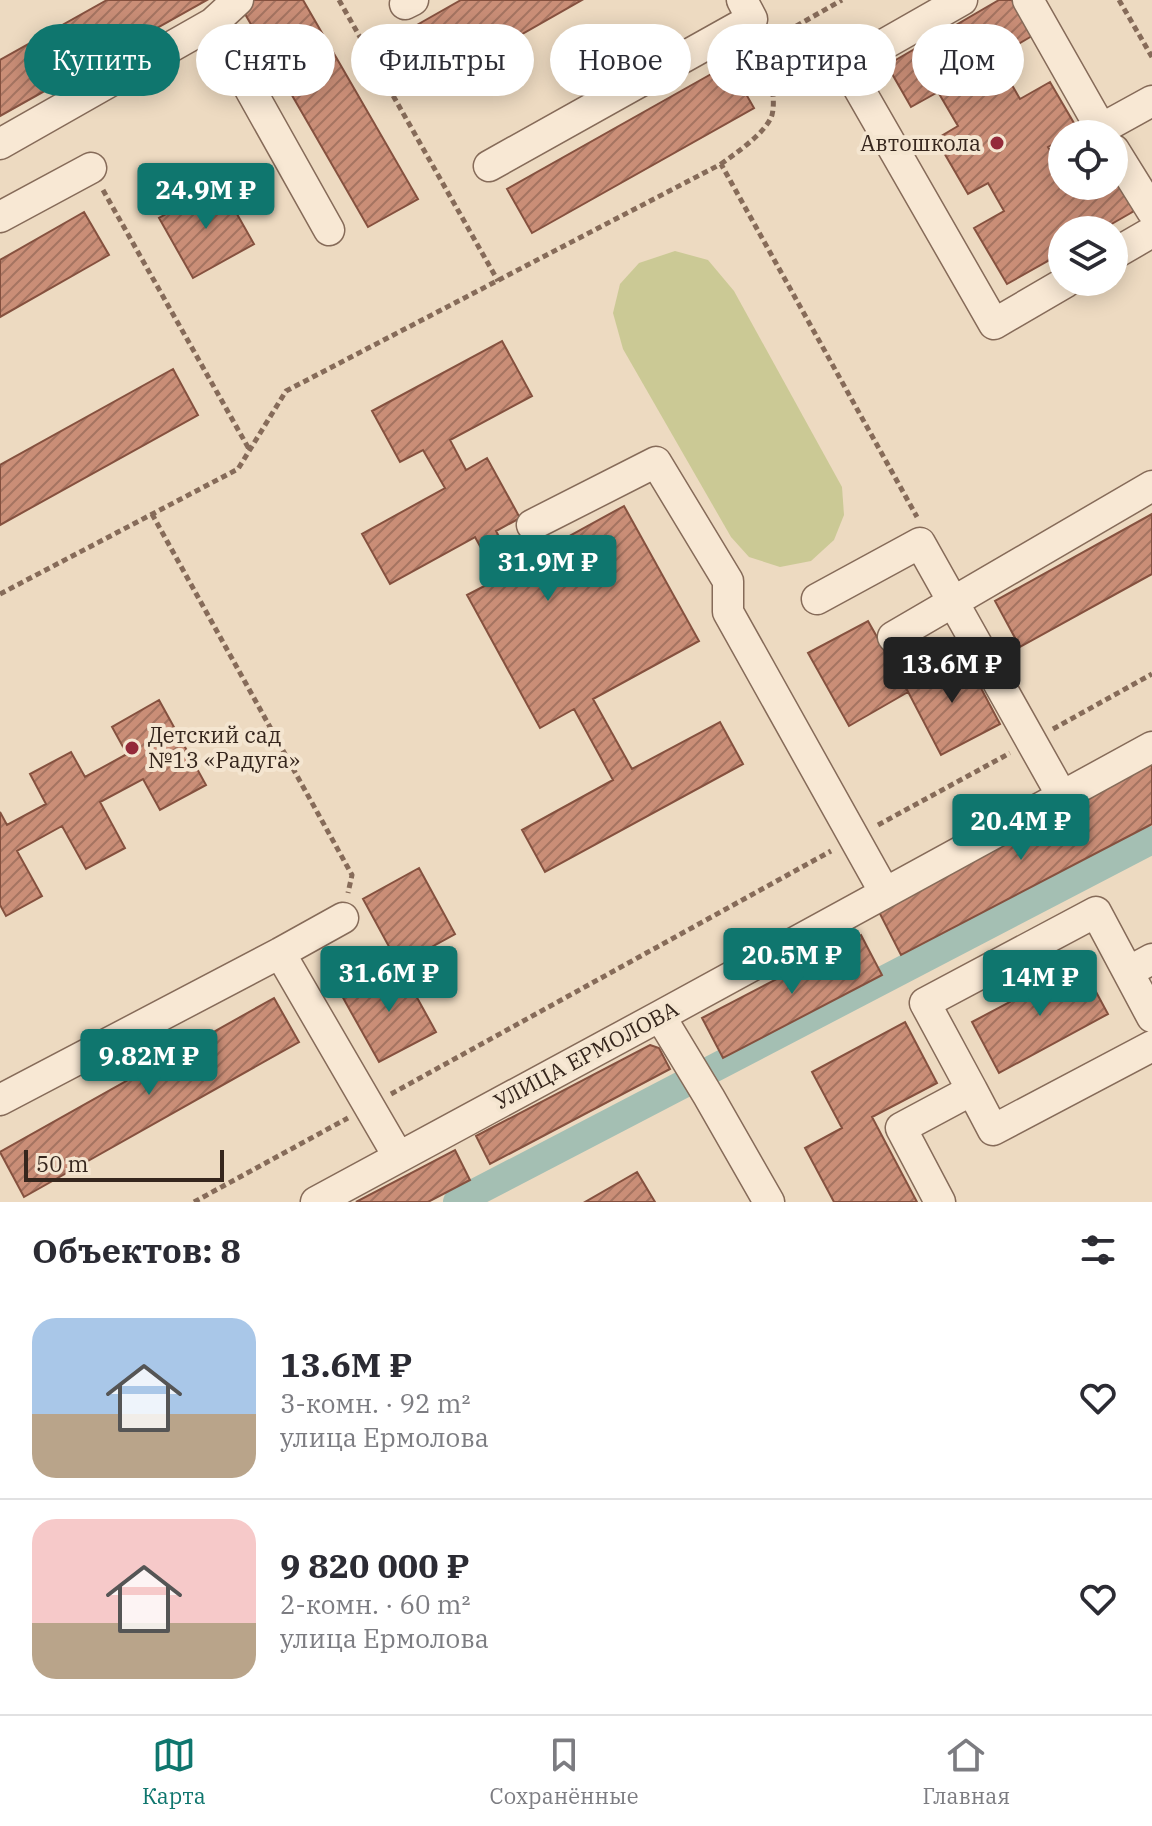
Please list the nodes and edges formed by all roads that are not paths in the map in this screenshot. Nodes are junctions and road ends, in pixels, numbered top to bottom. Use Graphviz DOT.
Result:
graph roads {
  1 [pos="238,0"];
  2 [pos="962,0"];
  3 [pos="1028,0"];
  4 [pos="752,22"];
  5 [pos="213,23"];
  6 [pos="1152,101"];
  7 [pos="1097,120"];
  8 [pos="1128,121"];
  9 [pos="0,144"];
  10 [pos="489,166"];
  11 [pos="91,168"];
  12 [pos="1128,172"];
  13 [pos="1152,211"];
  14 [pos="0,217"];
  15 [pos="329,230"];
  16 [pos="1152,232"];
  17 [pos="1128,246"];
  18 [pos="1048,292"];
  19 [pos="1152,486"];
  20 [pos="532,525"];
  21 [pos="817,599"];
  22 [pos="953,602"];
  23 [pos="893,637"];
  24 [pos="1152,747"];
  25 [pos="1062,796"];
  26 [pos="885,893"];
  27 [pos="343,918"];
  28 [pos="280,953"];
  29 [pos="1140,966"];
  30 [pos="660,1016"];
  31 [pos="1152,1017"];
  32 [pos="1152,1046"];
  33 [pos="972,1090"];
  34 [pos="0,1100"];
  35 [pos="398,1156"];
  36 [pos="316,1202"];
  37 [pos="769,1202"];
  38 [pos="940,1202"];
  1 -- 5 [label="street"];
  2 -- 18 [label="street"];
  3 -- 7 [label="street"];
  4 -- 10 [label="street"];
  5 -- 9 [label="street"];
  5 -- 15 [label="street"];
  6 -- 8 [label="street"];
  11 -- 14 [label="street"];
  12 -- 13 [label="street"];
  16 -- 17 [label="street"];
  19 -- 22 [label="street"];
  20 -- 26 [label="street"];
  21 -- 22 [label="street"];
  22 -- 23 [label="street"];
  22 -- 25 [label="street"];
  24 -- 25 [label="street, УЛИЦА ЕРМОЛОВА"];
  25 -- 26 [label="street, УЛИЦА ЕРМОЛОВА"];
  26 -- 30 [label="street, УЛИЦА ЕРМОЛОВА"];
  27 -- 28 [label="street"];
  28 -- 34 [label="street"];
  28 -- 35 [label="street"];
  29 -- 31 [label="street"];
  29 -- 33 [label="street"];
  30 -- 35 [label="street, УЛИЦА ЕРМОЛОВА"];
  30 -- 37 [label="street"];
  32 -- 33 [label="street"];
  33 -- 38 [label="street"];
  35 -- 36 [label="street, УЛИЦА ЕРМОЛОВА"];
}
